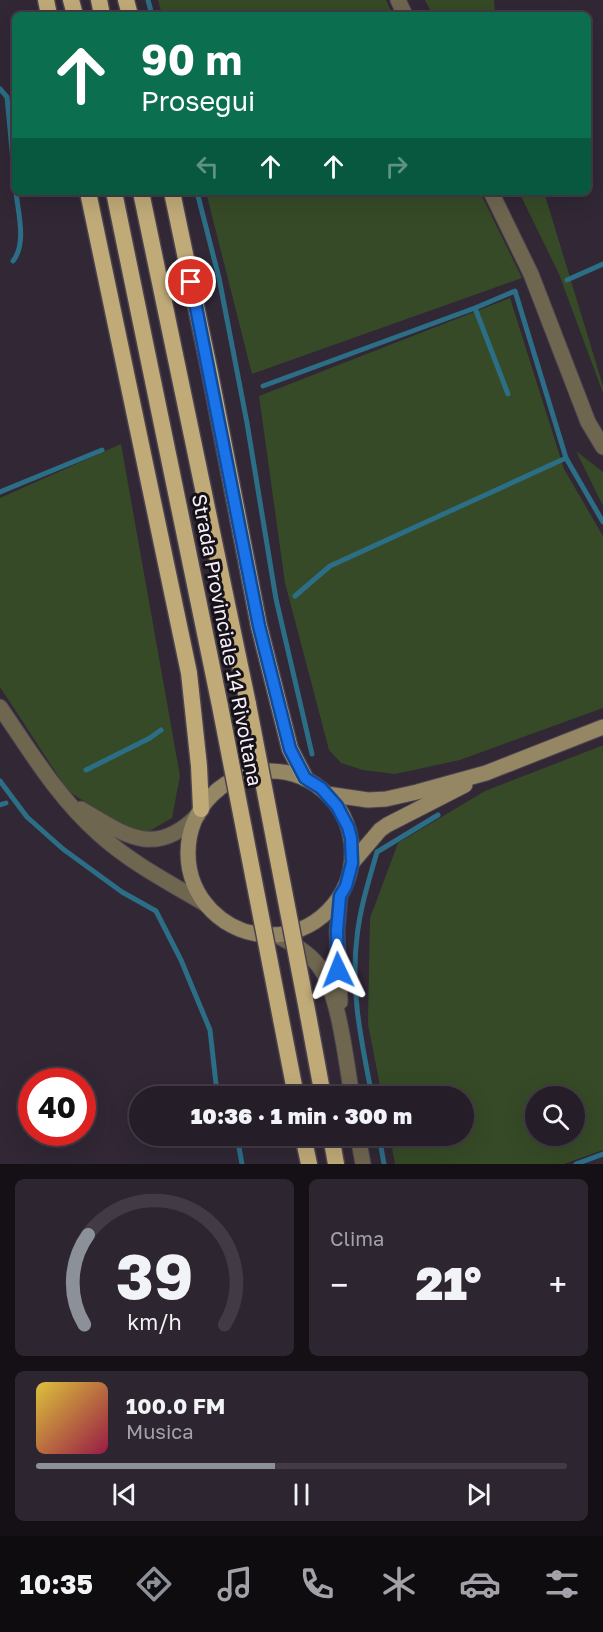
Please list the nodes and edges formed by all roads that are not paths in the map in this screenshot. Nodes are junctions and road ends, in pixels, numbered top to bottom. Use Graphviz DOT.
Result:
graph roads {
  1 [pos="89,195"];
  2 [pos="115,195"];
  3 [pos="142,195"];
  4 [pos="173,195"];
  5 [pos="492,195"];
  6 [pos="603,447"];
  7 [pos="0,706"];
  8 [pos="600,731"];
  9 [pos="486,773"];
  10 [pos="305,778"];
  11 [pos="327,794"];
  12 [pos="64,798"];
  13 [pos="199,812"];
  14 [pos="352,863"];
  15 [pos="340,896"];
  16 [pos="207,905"];
  17 [pos="276,935"];
  18 [pos="344,1053"];
  19 [pos="294,1086"];
  20 [pos="321,1086"];
  21 [pos="350,1086"];
  22 [pos="305,1146"];
  23 [pos="333,1146"];
  24 [pos="360,1146"];
  25 [pos="309,1164"];
  26 [pos="336,1164"];
  27 [pos="363,1164"];
  1 -- 13 [label="highway"];
  2 -- 19 [label="highway, Strada Provinciale 14 Rivoltana, bridge"];
  3 -- 20 [label="highway, Strada Provinciale 14 Rivoltana, bridge"];
  4 -- 10 [label="highway"];
  5 -- 6 [label="street"];
  7 -- 12 [label="street"];
  8 -- 9 [label="main road"];
  9 -- 11 [label="main road"];
  9 -- 14 [label="main road"];
  10 -- 11 [label="main road"];
  10 -- 13 [label="main road"];
  11 -- 14 [label="main road"];
  12 -- 13 [label="street"];
  12 -- 16 [label="street"];
  13 -- 16 [label="main road"];
  14 -- 15 [label="main road"];
  15 -- 17 [label="main road"];
  15 -- 18 [label="street"];
  16 -- 17 [label="main road"];
  17 -- 18 [label="street"];
  18 -- 21 [label="street"];
  22 -- 25 [label="highway"];
  23 -- 26 [label="highway"];
  24 -- 27 [label="street"];
}
